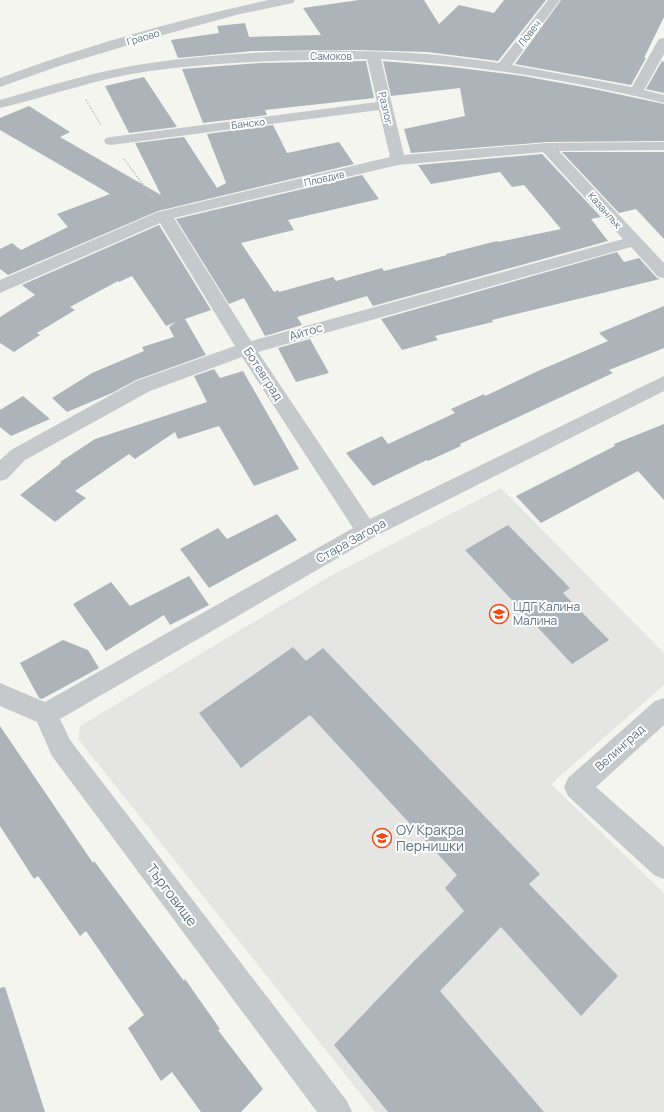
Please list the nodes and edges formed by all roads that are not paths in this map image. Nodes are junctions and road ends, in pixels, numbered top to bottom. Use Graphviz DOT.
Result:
graph roads {
  1 [pos="289,0"];
  2 [pos="554,0"];
  3 [pos="664,42"];
  4 [pos="374,55"];
  5 [pos="503,67"];
  6 [pos="0,83"];
  7 [pos="636,92"];
  8 [pos="664,99"];
  9 [pos="1,102"];
  10 [pos="385,105"];
  11 [pos="111,141"];
  12 [pos="664,146"];
  13 [pos="547,147"];
  14 [pos="398,160"];
  15 [pos="164,215"];
  16 [pos="633,241"];
  17 [pos="664,273"];
  18 [pos="0,287"];
  19 [pos="246,349"];
  20 [pos="664,383"];
  21 [pos="0,473"];
  22 [pos="366,531"];
  23 [pos="0,694"];
  24 [pos="664,708"];
  25 [pos="46,714"];
  26 [pos="664,865"];
  27 [pos="336,1112"];
  1 -- 6 [label="street, Граово"];
  2 -- 5 [label="street, Ловеч"];
  3 -- 7 [label="street"];
  4 -- 5 [label="street, Самоков"];
  4 -- 9 [label="street, Самоков"];
  4 -- 10 [label="street, Разлог"];
  5 -- 7 [label="street, Самоков"];
  7 -- 8 [label="street, Самоков"];
  10 -- 11 [label="street, Банско"];
  10 -- 14 [label="street, Разлог"];
  12 -- 13 [label="street, Пловдив"];
  13 -- 14 [label="street, Пловдив"];
  13 -- 16 [label="street, Казанлък"];
  14 -- 15 [label="street, Пловдив"];
  15 -- 18 [label="street, Пловдив"];
  15 -- 19 [label="street, Ботевград"];
  16 -- 17 [label="street, Казанлък"];
  16 -- 19 [label="street, Айтос"];
  19 -- 21 [label="street, Айтос"];
  19 -- 22 [label="street, Ботевград"];
  20 -- 22 [label="street, Стара Загора"];
  22 -- 25 [label="street, Стара Загора"];
  23 -- 25 [label="street"];
  24 -- 26 [label="street, Велинград"];
  25 -- 27 [label="street, Търговище"];
}
